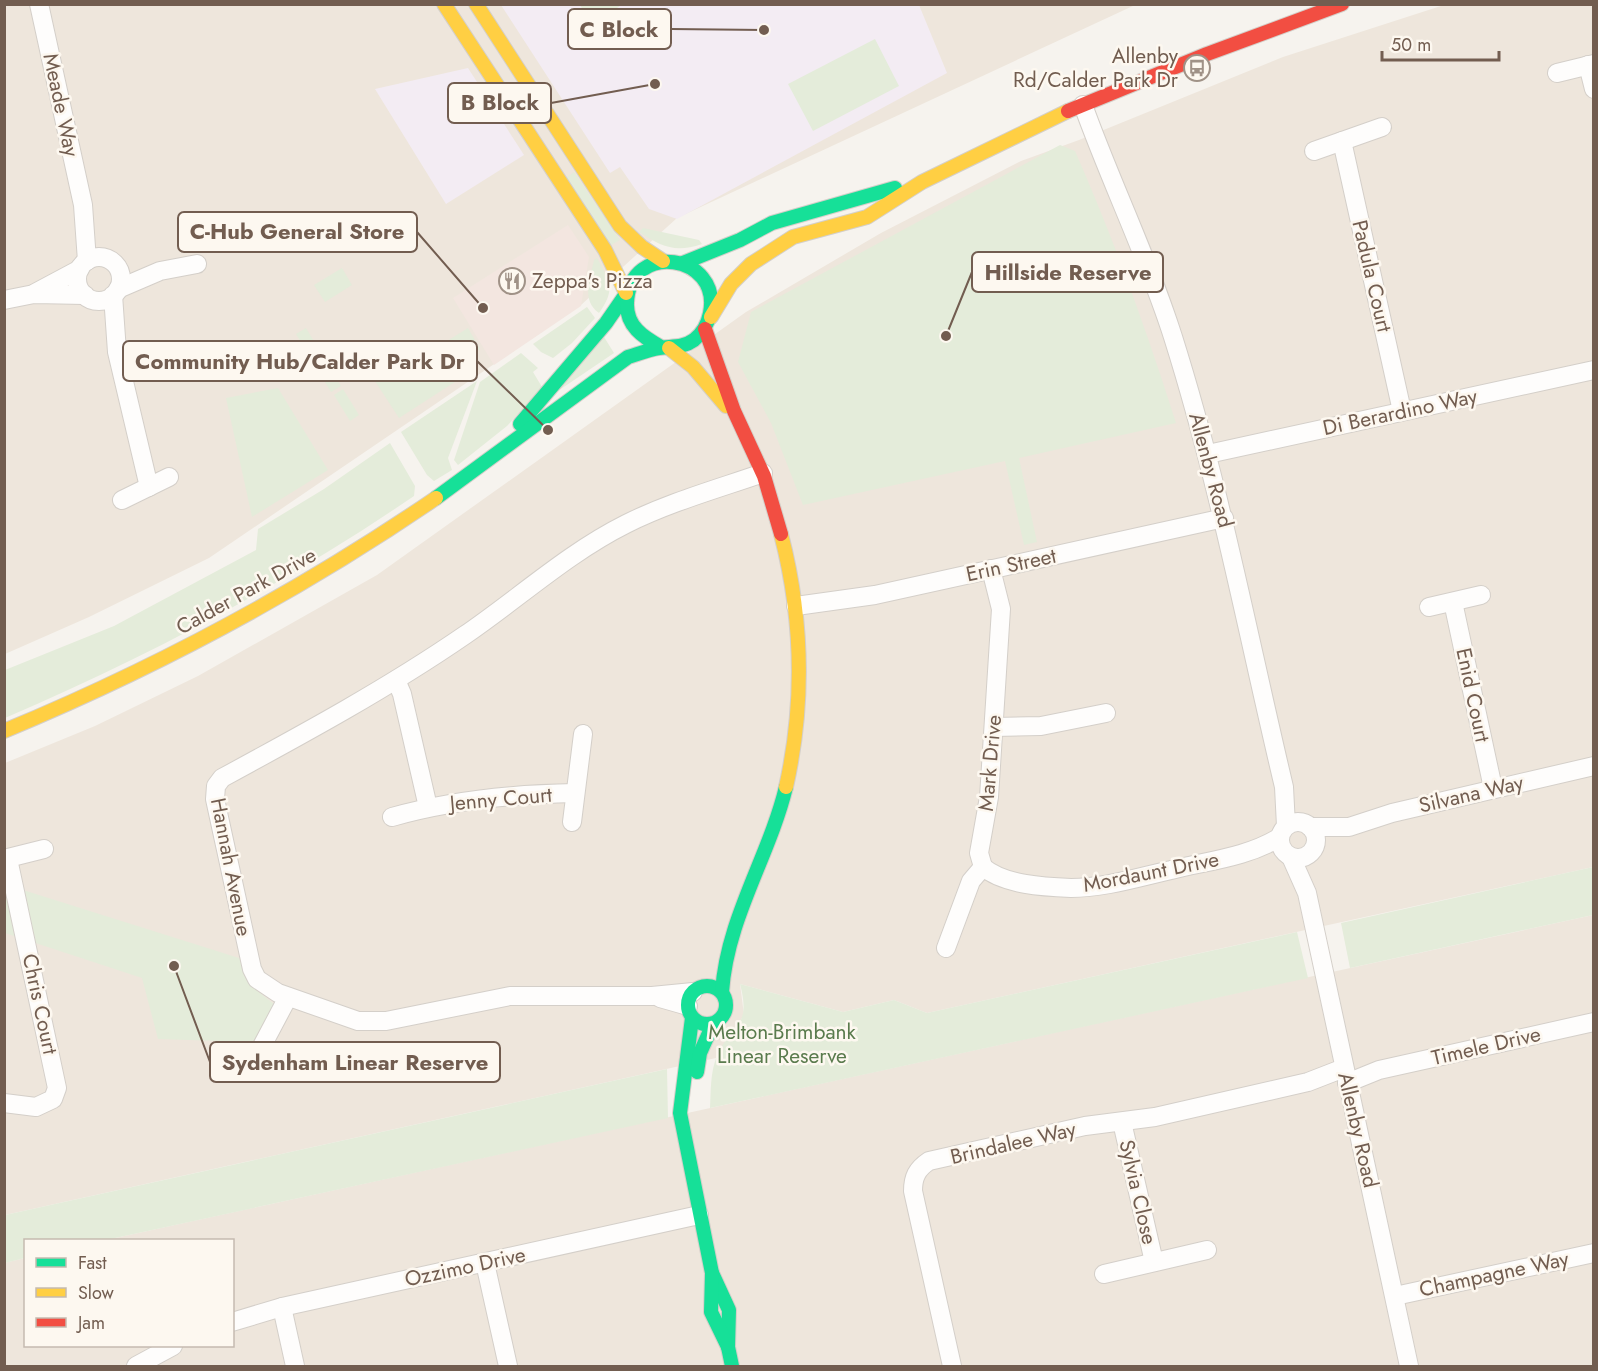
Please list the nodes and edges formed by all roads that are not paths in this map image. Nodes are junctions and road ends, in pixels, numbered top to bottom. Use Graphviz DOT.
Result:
graph roads {
  1 [pos="39,4"];
  2 [pos="444,4"];
  3 [pos="476,4"];
  4 [pos="1342,4"];
  5 [pos="486,20"];
  6 [pos="463,34"];
  7 [pos="1591,65"];
  8 [pos="1557,73"];
  9 [pos="1593,89"];
  10 [pos="1078,107"];
  11 [pos="1382,127"];
  12 [pos="1342,141"];
  13 [pos="565,142"];
  14 [pos="1314,151"];
  15 [pos="543,156"];
  16 [pos="921,182"];
  17 [pos="83,205"];
  18 [pos="110,261"];
  19 [pos="663,261"];
  20 [pos="683,263"];
  21 [pos="197,264"];
  22 [pos="83,265"];
  23 [pos="160,271"];
  24 [pos="116,292"];
  25 [pos="34,294"];
  26 [pos="626,294"];
  27 [pos="89,297"];
  28 [pos="4,300"];
  29 [pos="706,325"];
  30 [pos="665,347"];
  31 [pos="117,352"];
  32 [pos="1593,370"];
  33 [pos="1402,411"];
  34 [pos="739,422"];
  35 [pos="1208,454"];
  36 [pos="491,458"];
  37 [pos="760,468"];
  38 [pos="169,477"];
  39 [pos="148,488"];
  40 [pos="122,500"];
  41 [pos="1224,518"];
  42 [pos="991,569"];
  43 [pos="1481,596"];
  44 [pos="1453,602"];
  45 [pos="796,606"];
  46 [pos="1429,607"];
  47 [pos="396,680"];
  48 [pos="1106,713"];
  49 [pos="994,727"];
  50 [pos="4,731"];
  51 [pos="583,734"];
  52 [pos="1593,766"];
  53 [pos="1493,788"];
  54 [pos="575,793"];
  55 [pos="428,807"];
  56 [pos="392,817"];
  57 [pos="572,822"];
  58 [pos="1297,840"];
  59 [pos="44,849"];
  60 [pos="6,859"];
  61 [pos="983,867"];
  62 [pos="746,896"];
  63 [pos="946,948"];
  64 [pos="714,952"];
  65 [pos="707,969"];
  66 [pos="722,992"];
  67 [pos="288,997"];
  68 [pos="693,1000"];
  69 [pos="1593,1022"];
  70 [pos="713,1024"];
  71 [pos="253,1063"];
  72 [pos="1345,1075"];
  73 [pos="4,1103"];
  74 [pos="1122,1122"];
  75 [pos="690,1173"];
  76 [pos="699,1215"];
  77 [pos="1207,1250"];
  78 [pos="1593,1253"];
  79 [pos="1154,1262"];
  80 [pos="484,1263"];
  81 [pos="712,1273"];
  82 [pos="1104,1274"];
  83 [pos="1395,1296"];
  84 [pos="282,1307"];
  85 [pos="234,1321"];
  86 [pos="171,1347"];
  87 [pos="728,1347"];
  88 [pos="135,1366"];
  89 [pos="295,1366"];
  90 [pos="508,1366"];
  91 [pos="732,1366"];
  92 [pos="952,1366"];
  93 [pos="1409,1366"];
  1 -- 17 [label="street, Meade Way"];
  2 -- 6 [label="street"];
  3 -- 5 [label="street"];
  4 -- 10 [label="street"];
  5 -- 6 [label="street"];
  5 -- 13 [label="street"];
  6 -- 15 [label="street"];
  7 -- 8 [label="street"];
  7 -- 9 [label="street"];
  10 -- 16 [label="street"];
  10 -- 35 [label="street, Allenby Road"];
  11 -- 12 [label="street"];
  12 -- 14 [label="street"];
  12 -- 33 [label="street, Padula Court"];
  13 -- 15 [label="street"];
  13 -- 19 [label="street"];
  15 -- 26 [label="street"];
  16 -- 20 [label="street"];
  16 -- 29 [label="street"];
  17 -- 18 [label="street, Meade Way"];
  17 -- 22 [label="street, Meade Way"];
  18 -- 22 [label="street"];
  18 -- 23 [label="street"];
  18 -- 24 [label="street"];
  19 -- 20 [label="street"];
  19 -- 26 [label="street"];
  20 -- 29 [label="street"];
  21 -- 23 [label="street"];
  22 -- 25 [label="street"];
  22 -- 27 [label="street"];
  23 -- 24 [label="street"];
  24 -- 27 [label="street"];
  24 -- 31 [label="street"];
  25 -- 27 [label="street"];
  25 -- 28 [label="street"];
  26 -- 30 [label="street"];
  26 -- 36 [label="street, Calder Park Drive"];
  27 -- 31 [label="street"];
  29 -- 30 [label="street"];
  29 -- 34 [label="street"];
  30 -- 34 [label="street"];
  30 -- 36 [label="street, Calder Park Drive"];
  31 -- 39 [label="street"];
  32 -- 33 [label="street, Di Berardino Way"];
  33 -- 35 [label="street, Di Berardino Way"];
  34 -- 37 [label="street"];
  35 -- 41 [label="street, Allenby Road"];
  36 -- 50 [label="street, Calder Park Drive"];
  37 -- 45 [label="street"];
  37 -- 47 [label="street, Hannah Avenue"];
  38 -- 39 [label="street"];
  39 -- 40 [label="street"];
  41 -- 42 [label="street, Erin Street"];
  41 -- 58 [label="street, Allenby Road"];
  42 -- 45 [label="street, Erin Street"];
  42 -- 49 [label="street, Mark Drive"];
  43 -- 44 [label="street"];
  44 -- 46 [label="street"];
  44 -- 53 [label="street, Enid Court"];
  45 -- 62 [label="street"];
  47 -- 55 [label="street, Jenny Court"];
  47 -- 67 [label="street, Hannah Avenue"];
  48 -- 49 [label="street"];
  49 -- 61 [label="street, Mark Drive"];
  51 -- 54 [label="street, Jenny Court"];
  52 -- 53 [label="street, Silvana Way"];
  53 -- 58 [label="street, Silvana Way"];
  54 -- 55 [label="street, Jenny Court"];
  54 -- 57 [label="street, Jenny Court"];
  55 -- 56 [label="street, Jenny Court"];
  58 -- 61 [label="street, Mordaunt Drive"];
  58 -- 72 [label="street, Allenby Road"];
  59 -- 60 [label="street, Chris Court"];
  60 -- 73 [label="street, Chris Court"];
  61 -- 63 [label="street"];
  62 -- 64 [label="street"];
  62 -- 66 [label="street"];
  65 -- 68 [label="street"];
  66 -- 68 [label="street"];
  66 -- 70 [label="street"];
  67 -- 68 [label="street, Hannah Avenue"];
  67 -- 71 [label="street"];
  68 -- 70 [label="street"];
  68 -- 75 [label="street"];
  69 -- 72 [label="street, Timele Drive"];
  70 -- 75 [label="street"];
  72 -- 74 [label="street, Brindalee Way"];
  72 -- 83 [label="street, Allenby Road"];
  74 -- 79 [label="street, Sylvia Close"];
  74 -- 92 [label="street, Brindalee Way"];
  75 -- 76 [label="street"];
  76 -- 80 [label="street, Ozzimo Drive"];
  76 -- 81 [label="street"];
  77 -- 79 [label="street, Sylvia Close"];
  78 -- 83 [label="street, Champagne Way"];
  79 -- 82 [label="street, Sylvia Close"];
  80 -- 84 [label="street, Ozzimo Drive"];
  80 -- 90 [label="street"];
  81 -- 87 [label="street"];
  81 -- 87 [label="street"];
  83 -- 93 [label="street, Allenby Road"];
  84 -- 85 [label="street, Ozzimo Drive"];
  84 -- 89 [label="street"];
  86 -- 88 [label="street"];
  87 -- 91 [label="street"];
}
